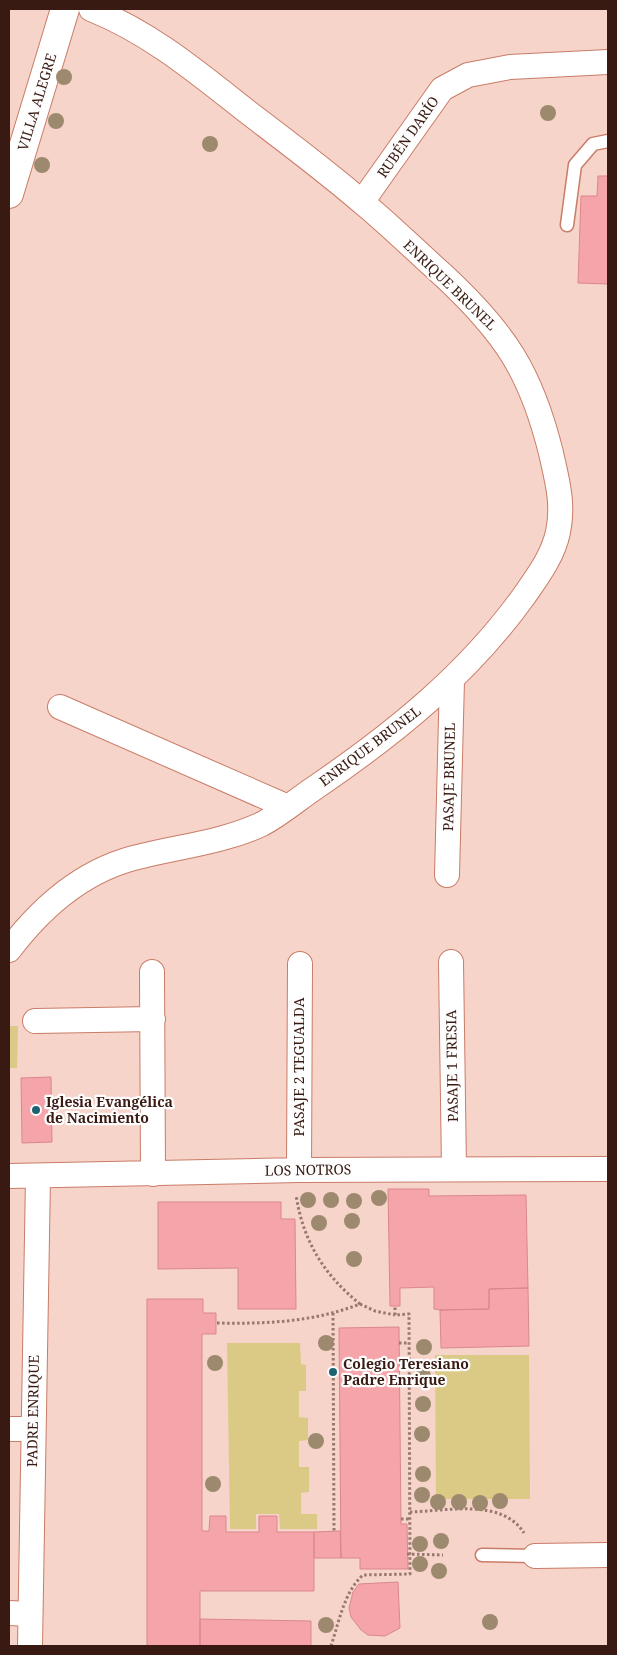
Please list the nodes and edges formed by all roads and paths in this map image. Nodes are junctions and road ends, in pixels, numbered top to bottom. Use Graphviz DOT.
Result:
graph roads {
  1 [pos="65,9"];
  2 [pos="91,9"];
  3 [pos="608,62"];
  4 [pos="608,141"];
  5 [pos="9,194"];
  6 [pos="362,202"];
  7 [pos="567,225"];
  8 [pos="452,680"];
  9 [pos="60,707"];
  10 [pos="288,807"];
  11 [pos="447,875"];
  12 [pos="9,950"];
  13 [pos="451,962"];
  14 [pos="300,964"];
  15 [pos="152,972"];
  16 [pos="152,1019"];
  17 [pos="35,1021"];
  18 [pos="454,1169"];
  19 [pos="608,1169"];
  20 [pos="299,1170"];
  21 [pos="153,1174"];
  22 [pos="9,1176"];
  23 [pos="38,1176"];
  24 [pos="360,1304"];
  25 [pos="395,1306"];
  26 [pos="333,1314"];
  27 [pos="395,1315"];
  28 [pos="216,1323"];
  29 [pos="399,1342"];
  30 [pos="409,1343"];
  31 [pos="20,1429"];
  32 [pos="475,1510"];
  33 [pos="410,1512"];
  34 [pos="401,1519"];
  35 [pos="410,1519"];
  36 [pos="334,1531"];
  37 [pos="409,1554"];
  38 [pos="443,1555"];
  39 [pos="482,1555"];
  40 [pos="608,1555"];
  41 [pos="535,1556"];
  42 [pos="20,1613"];
  43 [pos="30,1646"];
  44 [pos="331,1646"];
  1 -- 5 [label="main road, VILLA ALEGRE"];
  2 -- 6 [label="street, ENRIQUE BRUNEL"];
  3 -- 6 [label="street, RUBÉN DARÍO"];
  4 -- 7 [label="lane"];
  6 -- 8 [label="street, ENRIQUE BRUNEL"];
  8 -- 10 [label="street, ENRIQUE BRUNEL"];
  8 -- 11 [label="street, PASAJE BRUNEL"];
  9 -- 10 [label="street"];
  10 -- 12 [label="street, ENRIQUE BRUNEL"];
  13 -- 18 [label="street, PASAJE 1 FRESIA"];
  14 -- 20 [label="street, PASAJE 2 TEGUALDA"];
  15 -- 16 [label="street"];
  16 -- 17 [label="street"];
  16 -- 21 [label="street"];
  18 -- 19 [label="street, LOS NOTROS"];
  18 -- 20 [label="street, LOS NOTROS"];
  20 -- 21 [label="street, LOS NOTROS"];
  20 -- 24 [label="path"];
  21 -- 23 [label="street, LOS NOTROS"];
  22 -- 23 [label="street, LOS NOTROS"];
  23 -- 31 [label="street, PADRE ENRIQUE"];
  24 -- 26 [label="path"];
  24 -- 27 [label="path"];
  25 -- 27 [label="path"];
  26 -- 28 [label="path"];
  26 -- 36 [label="path"];
  27 -- 30 [label="path"];
  29 -- 30 [label="path"];
  30 -- 33 [label="path"];
  31 -- 42 [label="street, PADRE ENRIQUE"];
  32 -- 33 [label="path"];
  33 -- 35 [label="path"];
  34 -- 35 [label="path"];
  35 -- 37 [label="path"];
  37 -- 38 [label="path"];
  37 -- 44 [label="path"];
  39 -- 41 [label="lane"];
  40 -- 41 [label="street"];
  42 -- 43 [label="street, PADRE ENRIQUE"];
}
